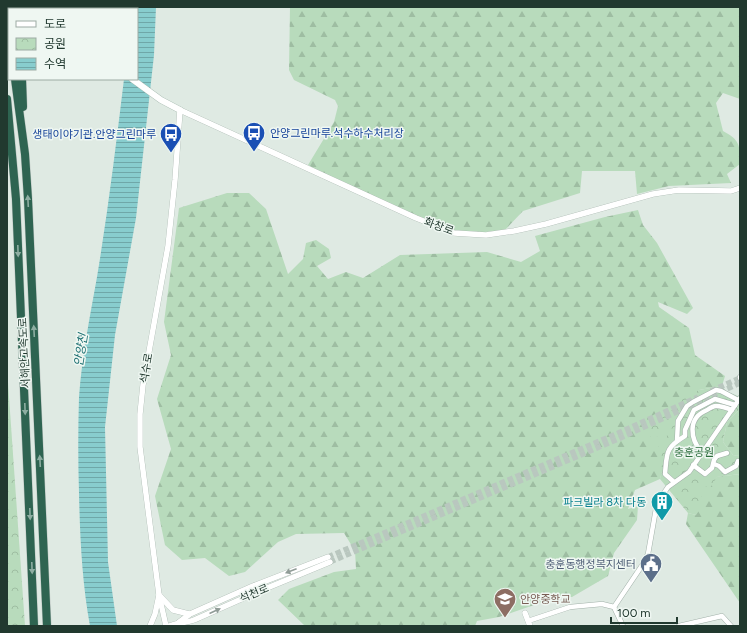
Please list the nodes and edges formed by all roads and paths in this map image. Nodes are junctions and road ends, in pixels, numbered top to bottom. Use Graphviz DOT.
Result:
graph roads {
  1 [pos="15,80"];
  2 [pos="22,80"];
  3 [pos="133,80"];
  4 [pos="7,99"];
  5 [pos="180,110"];
  6 [pos="7,131"];
  7 [pos="25,154"];
  8 [pos="12,156"];
  9 [pos="740,188"];
  10 [pos="711,392"];
  11 [pos="715,399"];
  12 [pos="738,401"];
  13 [pos="687,406"];
  14 [pos="715,406"];
  15 [pos="694,410"];
  16 [pos="732,410"];
  17 [pos="697,418"];
  18 [pos="693,434"];
  19 [pos="685,436"];
  20 [pos="677,441"];
  21 [pos="702,453"];
  22 [pos="727,453"];
  23 [pos="738,461"];
  24 [pos="714,464"];
  25 [pos="693,466"];
  26 [pos="738,468"];
  27 [pos="674,482"];
  28 [pos="159,595"];
  29 [pos="614,607"];
  30 [pos="525,613"];
  31 [pos="190,614"];
  32 [pos="194,620"];
  33 [pos="178,623"];
  34 [pos="529,624"];
  35 [pos="34,626"];
  36 [pos="47,626"];
  37 [pos="150,626"];
  38 [pos="166,626"];
  39 [pos="169,626"];
  40 [pos="186,626"];
  41 [pos="623,626"];
  42 [pos="679,626"];
  43 [pos="730,626"];
  1 -- 7 [label="highway, 서해안고속도로"];
  2 -- 7 [label="highway"];
  3 -- 5 [label="main road"];
  4 -- 8 [label="highway, 서해안고속도로"];
  5 -- 9 [label="street, 화창로"];
  5 -- 28 [label="street, 석수로"];
  6 -- 8 [label="highway"];
  36 -- 7 [label="highway, 서해안고속도로, one-way"];
  8 -- 35 [label="highway, 서해안고속도로, one-way"];
  10 -- 11 [label="street"];
  10 -- 12 [label="street"];
  10 -- 13 [label="street"];
  11 -- 12 [label="street"];
  11 -- 14 [label="street"];
  11 -- 15 [label="street"];
  12 -- 16 [label="street"];
  13 -- 15 [label="street"];
  13 -- 20 [label="street"];
  14 -- 16 [label="street"];
  14 -- 17 [label="street"];
  15 -- 17 [label="street"];
  15 -- 19 [label="street"];
  16 -- 21 [label="street"];
  17 -- 18 [label="street"];
  18 -- 19 [label="street"];
  18 -- 21 [label="street"];
  19 -- 20 [label="street"];
  20 -- 27 [label="street"];
  21 -- 25 [label="street"];
  22 -- 24 [label="street"];
  23 -- 26 [label="street"];
  24 -- 25 [label="street"];
  24 -- 26 [label="street"];
  25 -- 27 [label="street"];
  27 -- 29 [label="street"];
  28 -- 31 [label="street"];
  28 -- 37 [label="street"];
  28 -- 38 [label="street, 석수로"];
  29 -- 34 [label="street"];
  29 -- 41 [label="street"];
  30 -- 34 [label="street"];
  32 -- 31 [label="street, 석천로, one-way"];
  31 -- 33 [label="street, 석천로"];
  32 -- 33 [label="street, 석천로"];
  32 -- 40 [label="street"];
  33 -- 39 [label="street, 석천로"];
  42 -- 43 [label="street"];
}
